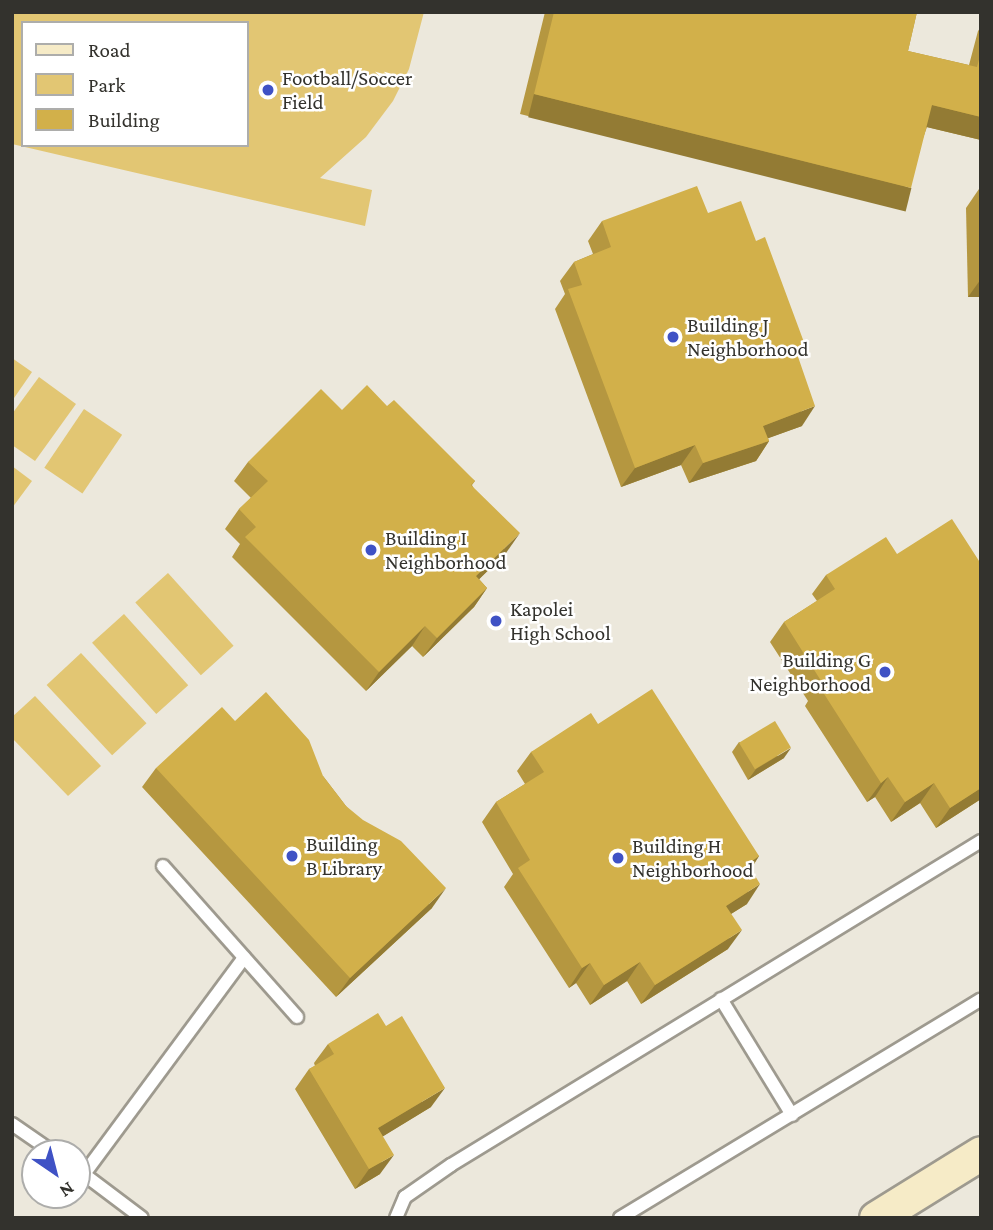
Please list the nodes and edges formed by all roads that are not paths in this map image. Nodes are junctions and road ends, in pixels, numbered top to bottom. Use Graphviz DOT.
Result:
graph roads {
  1 [pos="981,841"];
  2 [pos="163,866"];
  3 [pos="244,958"];
  4 [pos="721,999"];
  5 [pos="981,999"];
  6 [pos="297,1017"];
  7 [pos="792,1115"];
  8 [pos="12,1124"];
  9 [pos="34,1139"];
  10 [pos="981,1153"];
  11 [pos="91,1158"];
  12 [pos="91,1179"];
  13 [pos="142,1218"];
  14 [pos="396,1218"];
  15 [pos="620,1218"];
  16 [pos="876,1218"];
  1 -- 4 [label="lane"];
  2 -- 3 [label="lane"];
  3 -- 6 [label="lane"];
  3 -- 11 [label="lane"];
  4 -- 7 [label="lane"];
  4 -- 14 [label="lane"];
  5 -- 7 [label="lane"];
  7 -- 15 [label="lane"];
  8 -- 9 [label="lane"];
  10 -- 16 [label="main road"];
  12 -- 13 [label="lane"];
}
